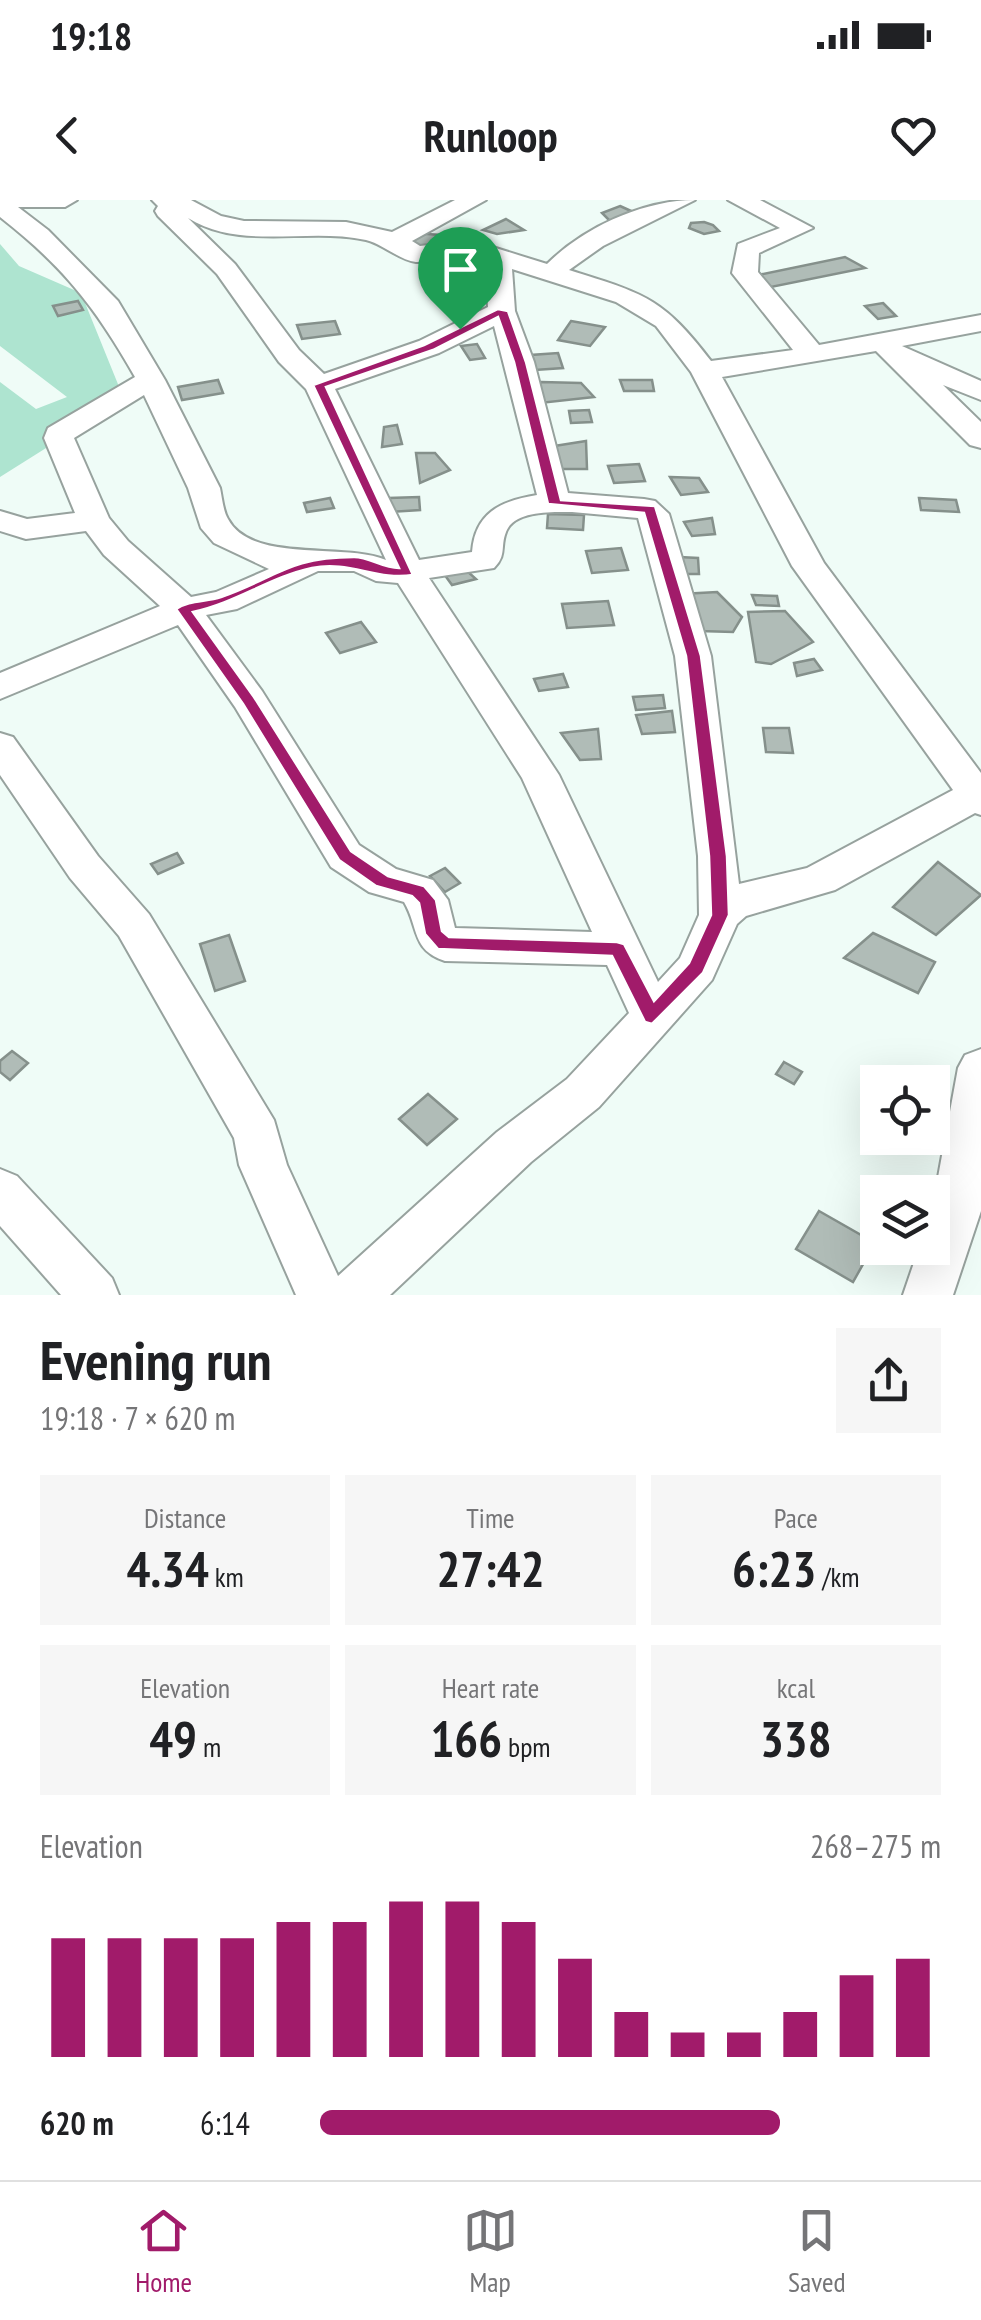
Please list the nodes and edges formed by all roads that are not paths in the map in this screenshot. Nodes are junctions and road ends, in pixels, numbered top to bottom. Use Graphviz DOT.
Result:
graph roads {
  1 [pos="7,200"];
  2 [pos="65,200"];
  3 [pos="155,200"];
  4 [pos="164,200"];
  5 [pos="474,200"];
  6 [pos="683,200"];
  7 [pos="740,200"];
  8 [pos="329,201"];
  9 [pos="0,204"];
  10 [pos="309,229"];
  11 [pos="397,239"];
  12 [pos="498,258"];
  13 [pos="550,275"];
  14 [pos="502,311"];
  15 [pos="981,323"];
  16 [pos="888,348"];
  17 [pos="812,355"];
  18 [pos="704,370"];
  19 [pos="151,380"];
  20 [pos="319,385"];
  21 [pos="981,391"];
  22 [pos="981,439"];
  23 [pos="555,504"];
  24 [pos="94,520"];
  25 [pos="0,521"];
  26 [pos="307,564"];
  27 [pos="408,572"];
  28 [pos="184,609"];
  29 [pos="0,687"];
  30 [pos="0,746"];
  31 [pos="978,798"];
  32 [pos="720,915"];
  33 [pos="617,949"];
  34 [pos="652,1016"];
  35 [pos="981,1068"];
  36 [pos="0,1191"];
  37 [pos="94,1295"];
  38 [pos="322,1295"];
  39 [pos="354,1295"];
  40 [pos="928,1295"];
  1 -- 2 [label="street"];
  3 -- 20 [label="street"];
  4 -- 10 [label="street"];
  5 -- 11 [label="street"];
  6 -- 13 [label="street"];
  7 -- 17 [label="street"];
  8 -- 10 [label="street"];
  9 -- 19 [label="street"];
  10 -- 11 [label="street"];
  11 -- 12 [label="street"];
  12 -- 13 [label="street"];
  12 -- 14 [label="street"];
  13 -- 18 [label="street"];
  14 -- 20 [label="street"];
  14 -- 23 [label="street"];
  15 -- 16 [label="street"];
  16 -- 17 [label="street"];
  16 -- 21 [label="street"];
  16 -- 22 [label="street"];
  17 -- 18 [label="street"];
  18 -- 31 [label="street"];
  19 -- 24 [label="street"];
  19 -- 26 [label="street"];
  20 -- 27 [label="street"];
  23 -- 27 [label="street"];
  23 -- 32 [label="street"];
  24 -- 25 [label="street"];
  24 -- 28 [label="street"];
  26 -- 27 [label="street"];
  26 -- 28 [label="street"];
  27 -- 33 [label="street"];
  28 -- 29 [label="street"];
  28 -- 33 [label="street"];
  30 -- 38 [label="street"];
  31 -- 32 [label="street"];
  32 -- 34 [label="street"];
  33 -- 34 [label="street"];
  34 -- 39 [label="street"];
  35 -- 40 [label="street"];
  36 -- 37 [label="street"];
}
